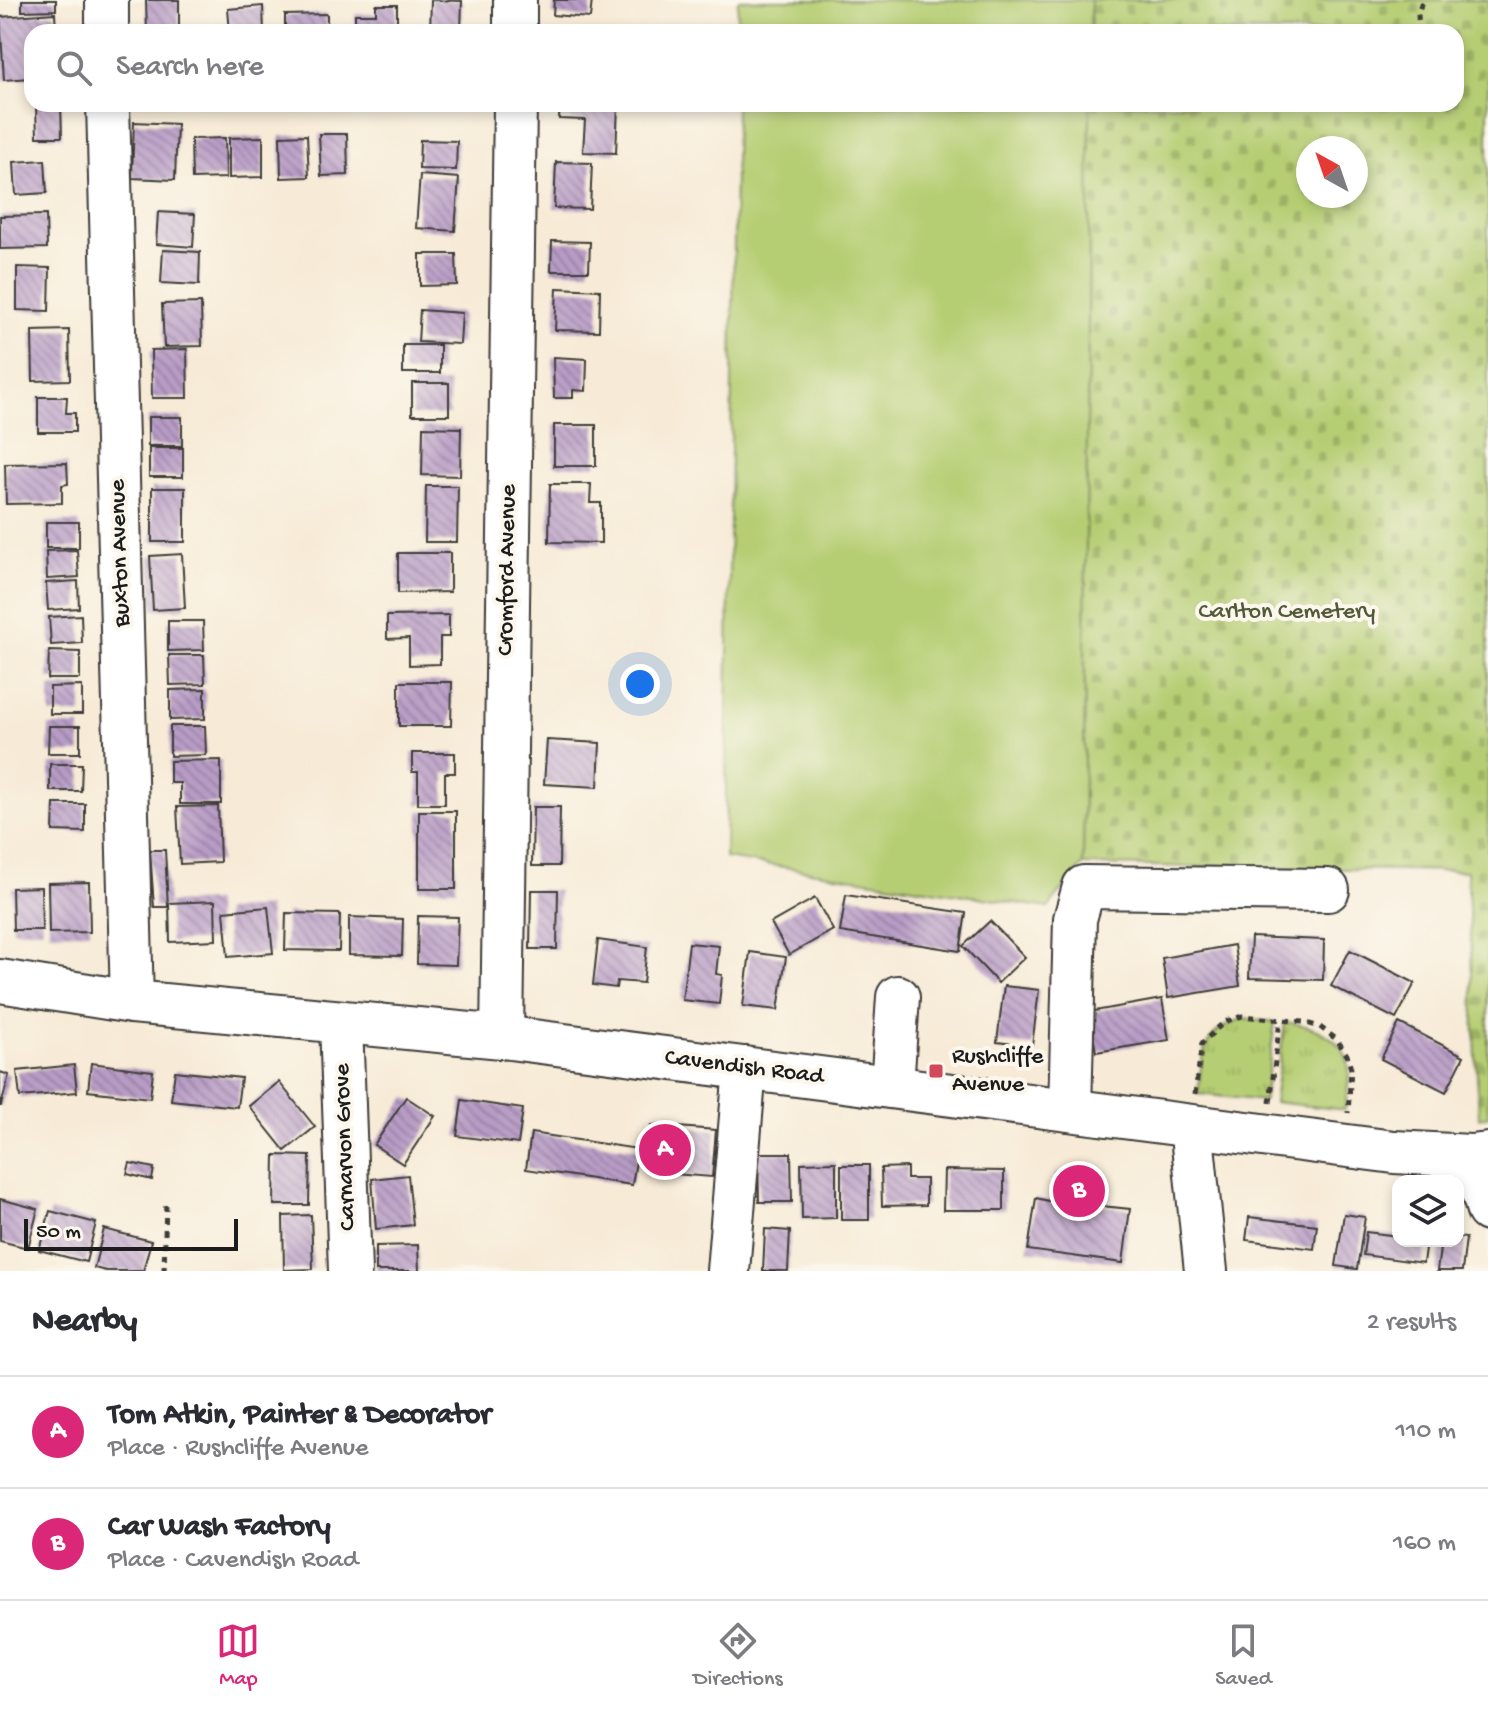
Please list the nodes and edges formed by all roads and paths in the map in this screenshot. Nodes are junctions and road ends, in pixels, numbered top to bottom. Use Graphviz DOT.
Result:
graph roads {
  1 [pos="107,0"];
  2 [pos="515,0"];
  3 [pos="1422,0"];
  4 [pos="107,24"];
  5 [pos="515,24"];
  6 [pos="1419,24"];
  7 [pos="108,112"];
  8 [pos="515,112"];
  9 [pos="1328,890"];
  10 [pos="0,981"];
  11 [pos="896,997"];
  12 [pos="132,1002"];
  13 [pos="1280,1020"];
  14 [pos="341,1023"];
  15 [pos="502,1037"];
  16 [pos="745,1068"];
  17 [pos="892,1087"];
  18 [pos="1070,1110"];
  19 [pos="1191,1126"];
  20 [pos="1266,1136"];
  21 [pos="1346,1146"];
  22 [pos="1480,1155"];
  23 [pos="166,1201"];
  24 [pos="1488,1210"];
  25 [pos="164,1271"];
  26 [pos="350,1271"];
  27 [pos="728,1271"];
  28 [pos="1206,1271"];
  1 -- 4 [label="street"];
  2 -- 5 [label="street"];
  3 -- 6 [label="path"];
  7 -- 12 [label="street, Buxton Avenue"];
  8 -- 15 [label="street, Cromford Avenue"];
  9 -- 18 [label="street"];
  10 -- 12 [label="street, Cavendish Road"];
  11 -- 17 [label="street"];
  12 -- 14 [label="street, Cavendish Road"];
  13 -- 19 [label="path"];
  13 -- 20 [label="path"];
  13 -- 21 [label="path"];
  14 -- 15 [label="street, Cavendish Road"];
  14 -- 26 [label="street, Carnarvon Grove"];
  15 -- 16 [label="street, Cavendish Road"];
  16 -- 17 [label="street, Cavendish Road"];
  16 -- 27 [label="street"];
  17 -- 18 [label="street, Cavendish Road"];
  18 -- 19 [label="street, Cavendish Road"];
  19 -- 20 [label="street, Cavendish Road"];
  19 -- 28 [label="street"];
  20 -- 21 [label="street, Cavendish Road"];
  21 -- 22 [label="street, Cavendish Road"];
  22 -- 24 [label="street"];
  23 -- 25 [label="path"];
}
